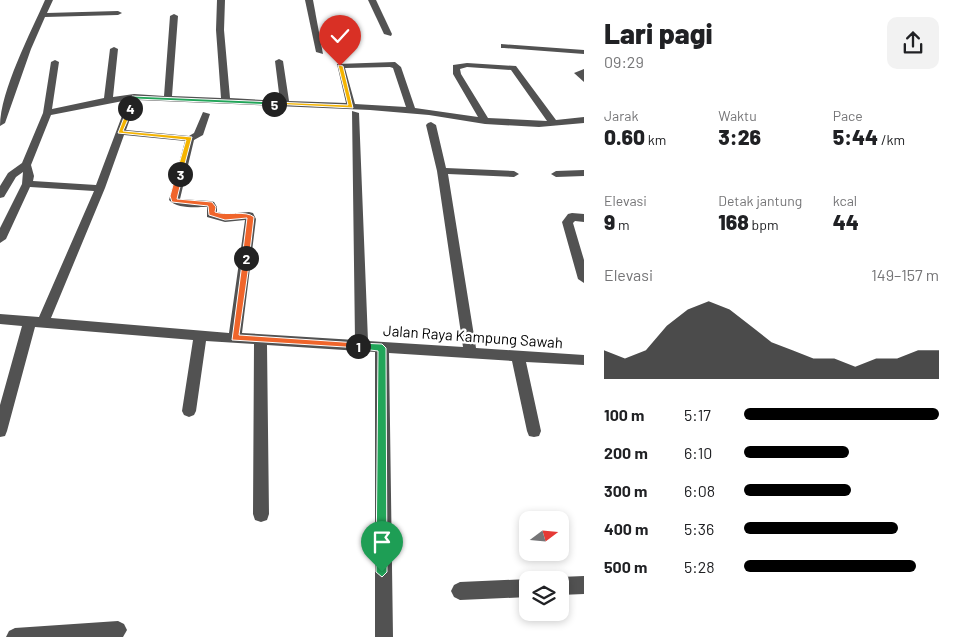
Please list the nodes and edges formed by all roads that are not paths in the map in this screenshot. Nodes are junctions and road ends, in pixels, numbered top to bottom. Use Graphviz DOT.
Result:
graph roads {
  1 [pos="49,0"];
  2 [pos="221,0"];
  3 [pos="309,0"];
  4 [pos="372,0"];
  5 [pos="118,13"];
  6 [pos="41,15"];
  7 [pos="174,16"];
  8 [pos="388,34"];
  9 [pos="504,46"];
  10 [pos="114,48"];
  11 [pos="320,52"];
  12 [pos="584,52"];
  13 [pos="279,61"];
  14 [pos="55,62"];
  15 [pos="584,71"];
  16 [pos="584,79"];
  17 [pos="0,92"];
  18 [pos="12,92"];
  19 [pos="134,97"];
  20 [pos="168,98"];
  21 [pos="108,100"];
  22 [pos="226,101"];
  23 [pos="285,104"];
  24 [pos="353,110"];
  25 [pos="412,110"];
  26 [pos="47,113"];
  27 [pos="206,114"];
  28 [pos="584,120"];
  29 [pos="485,121"];
  30 [pos="0,123"];
  31 [pos="554,124"];
  32 [pos="431,126"];
  33 [pos="120,132"];
  34 [pos="190,138"];
  35 [pos="26,165"];
  36 [pos="442,171"];
  37 [pos="584,173"];
  38 [pos="514,174"];
  39 [pos="556,174"];
  40 [pos="27,184"];
  41 [pos="100,188"];
  42 [pos="0,195"];
  43 [pos="584,218"];
  44 [pos="0,239"];
  45 [pos="584,279"];
  46 [pos="0,318"];
  47 [pos="36,322"];
  48 [pos="200,336"];
  49 [pos="235,338"];
  50 [pos="260,339"];
  51 [pos="362,346"];
  52 [pos="382,348"];
  53 [pos="470,353"];
  54 [pos="518,356"];
  55 [pos="584,360"];
  56 [pos="189,411"];
  57 [pos="0,431"];
  58 [pos="534,431"];
  59 [pos="261,514"];
  60 [pos="584,585"];
  61 [pos="569,586"];
  62 [pos="519,588"];
  63 [pos="460,591"];
  64 [pos="118,630"];
  65 [pos="15,637"];
  66 [pos="384,637"];
  1 -- 6 [label="street"];
  2 -- 22 [label="street"];
  3 -- 11 [label="street"];
  4 -- 8 [label="street"];
  5 -- 6 [label="street"];
  6 -- 18 [label="street"];
  7 -- 20 [label="street"];
  9 -- 12 [label="street"];
  10 -- 21 [label="street"];
  13 -- 23 [label="street"];
  14 -- 26 [label="street"];
  15 -- 16 [label="street"];
  17 -- 18 [label="street"];
  18 -- 30 [label="street"];
  19 -- 20 [label="street"];
  19 -- 21 [label="street"];
  19 -- 33 [label="street"];
  20 -- 22 [label="street"];
  21 -- 26 [label="street"];
  22 -- 23 [label="street"];
  23 -- 24 [label="street"];
  24 -- 25 [label="street"];
  24 -- 25 [label="street"];
  24 -- 51 [label="street"];
  25 -- 29 [label="street"];
  26 -- 35 [label="street"];
  27 -- 34 [label="street"];
  28 -- 31 [label="street"];
  29 -- 31 [label="street"];
  29 -- 31 [label="street"];
  32 -- 36 [label="street"];
  33 -- 34 [label="street"];
  33 -- 41 [label="street"];
  34 -- 49 [label="street"];
  35 -- 40 [label="street"];
  35 -- 42 [label="street"];
  36 -- 38 [label="street"];
  36 -- 53 [label="street"];
  37 -- 39 [label="street"];
  40 -- 41 [label="street"];
  40 -- 44 [label="street"];
  41 -- 47 [label="street"];
  43 -- 45 [label="street"];
  46 -- 47 [label="street, Jalan Raya Kampung Sawah"];
  47 -- 48 [label="street, Jalan Raya Kampung Sawah"];
  47 -- 57 [label="street"];
  48 -- 49 [label="street, Jalan Raya Kampung Sawah"];
  48 -- 56 [label="street"];
  49 -- 50 [label="street, Jalan Raya Kampung Sawah"];
  50 -- 51 [label="street, Jalan Raya Kampung Sawah"];
  50 -- 59 [label="street"];
  51 -- 52 [label="street, Jalan Raya Kampung Sawah"];
  52 -- 53 [label="street, Jalan Raya Kampung Sawah"];
  52 -- 66 [label="street"];
  53 -- 54 [label="street, Jalan Raya Kampung Sawah"];
  54 -- 55 [label="street, Jalan Raya Kampung Sawah"];
  54 -- 58 [label="street"];
  60 -- 61 [label="street"];
  62 -- 63 [label="street"];
  64 -- 65 [label="street"];
}
